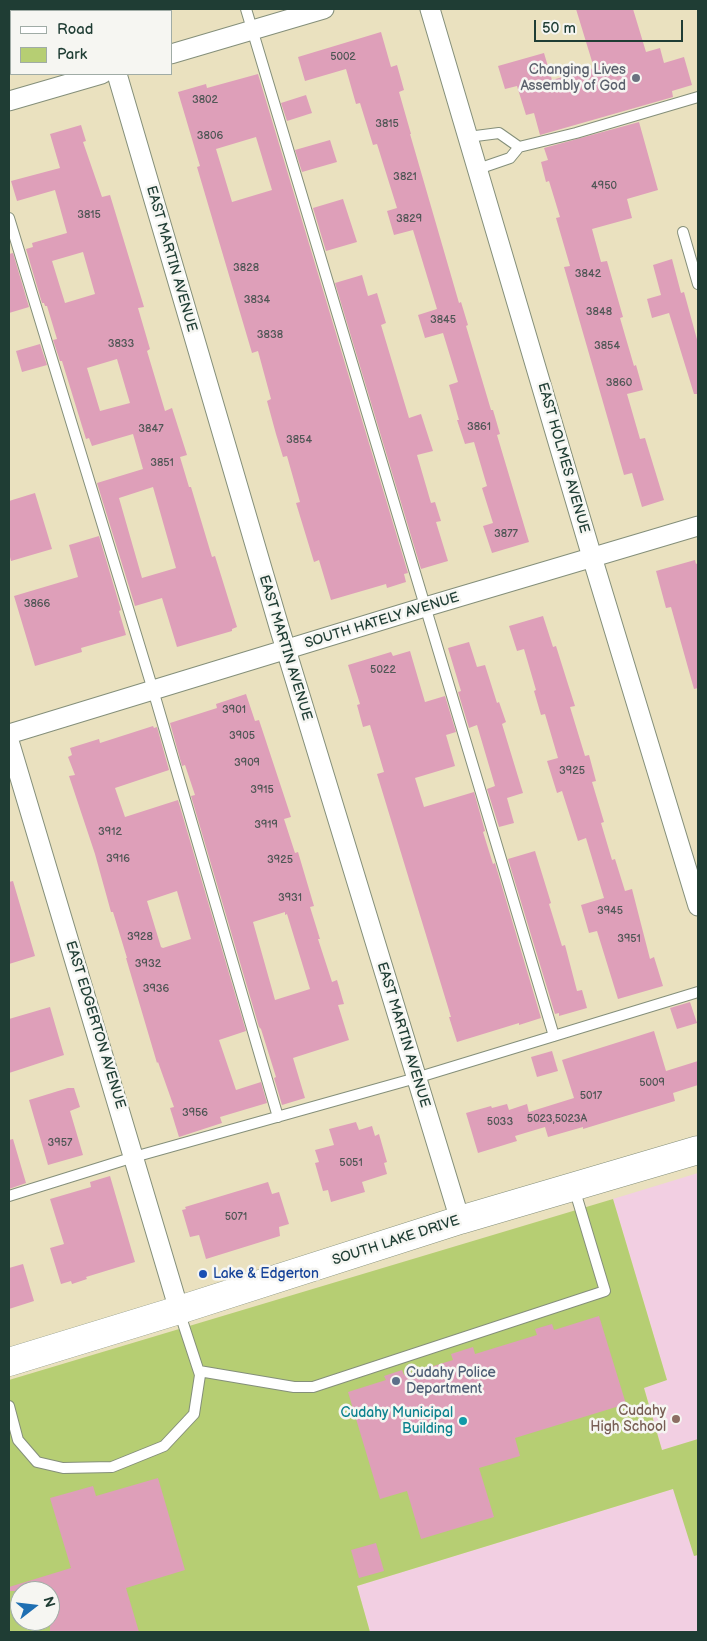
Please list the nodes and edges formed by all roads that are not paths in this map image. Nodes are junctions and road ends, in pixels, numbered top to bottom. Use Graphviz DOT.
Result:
graph roads {
  1 [pos="246,9"];
  2 [pos="324,9"];
  3 [pos="430,9"];
  4 [pos="253,30"];
  5 [pos="172,54"];
  6 [pos="99,75"];
  7 [pos="117,75"];
  8 [pos="698,97"];
  9 [pos="9,101"];
  10 [pos="468,137"];
  11 [pos="520,147"];
  12 [pos="478,169"];
  13 [pos="9,218"];
  14 [pos="683,232"];
  15 [pos="698,284"];
  16 [pos="698,526"];
  17 [pos="592,557"];
  18 [pos="425,607"];
  19 [pos="286,651"];
  20 [pos="153,690"];
  21 [pos="9,734"];
  22 [pos="9,741"];
  23 [pos="698,906"];
  24 [pos="698,992"];
  25 [pos="554,1036"];
  26 [pos="416,1078"];
  27 [pos="278,1117"];
  28 [pos="698,1150"];
  29 [pos="134,1157"];
  30 [pos="573,1187"];
  31 [pos="9,1196"];
  32 [pos="460,1220"];
  33 [pos="179,1310"];
  34 [pos="9,1362"];
  35 [pos="199,1371"];
  36 [pos="9,1406"];
  1 -- 4 [label="lane"];
  2 -- 4 [label="street"];
  3 -- 10 [label="street, EAST HOLMES AVENUE"];
  4 -- 5 [label="street"];
  4 -- 18 [label="lane"];
  6 -- 9 [label="street"];
  7 -- 19 [label="street, EAST MARTIN AVENUE"];
  8 -- 11 [label="lane"];
  10 -- 11 [label="lane"];
  10 -- 12 [label="street, EAST HOLMES AVENUE"];
  11 -- 12 [label="lane"];
  12 -- 17 [label="street, EAST HOLMES AVENUE"];
  13 -- 20 [label="lane"];
  14 -- 15 [label="lane"];
  16 -- 17 [label="street, SOUTH HATELY AVENUE"];
  17 -- 18 [label="street, SOUTH HATELY AVENUE"];
  17 -- 23 [label="street, EAST HOLMES AVENUE"];
  18 -- 19 [label="street, SOUTH HATELY AVENUE"];
  18 -- 25 [label="lane"];
  19 -- 20 [label="street, SOUTH HATELY AVENUE"];
  19 -- 26 [label="street, EAST MARTIN AVENUE"];
  20 -- 21 [label="street, SOUTH HATELY AVENUE"];
  20 -- 27 [label="lane"];
  22 -- 29 [label="street, EAST EDGERTON AVENUE"];
  24 -- 25 [label="lane"];
  25 -- 26 [label="lane"];
  26 -- 27 [label="lane"];
  26 -- 32 [label="street, EAST MARTIN AVENUE"];
  27 -- 29 [label="lane"];
  28 -- 30 [label="main road, SOUTH LAKE DRIVE"];
  29 -- 31 [label="lane"];
  29 -- 33 [label="street, EAST EDGERTON AVENUE"];
  30 -- 32 [label="main road, SOUTH LAKE DRIVE"];
  30 -- 35 [label="lane"];
  32 -- 33 [label="main road, SOUTH LAKE DRIVE"];
  33 -- 34 [label="main road, SOUTH LAKE DRIVE"];
  33 -- 35 [label="lane"];
  35 -- 36 [label="lane"];
}
